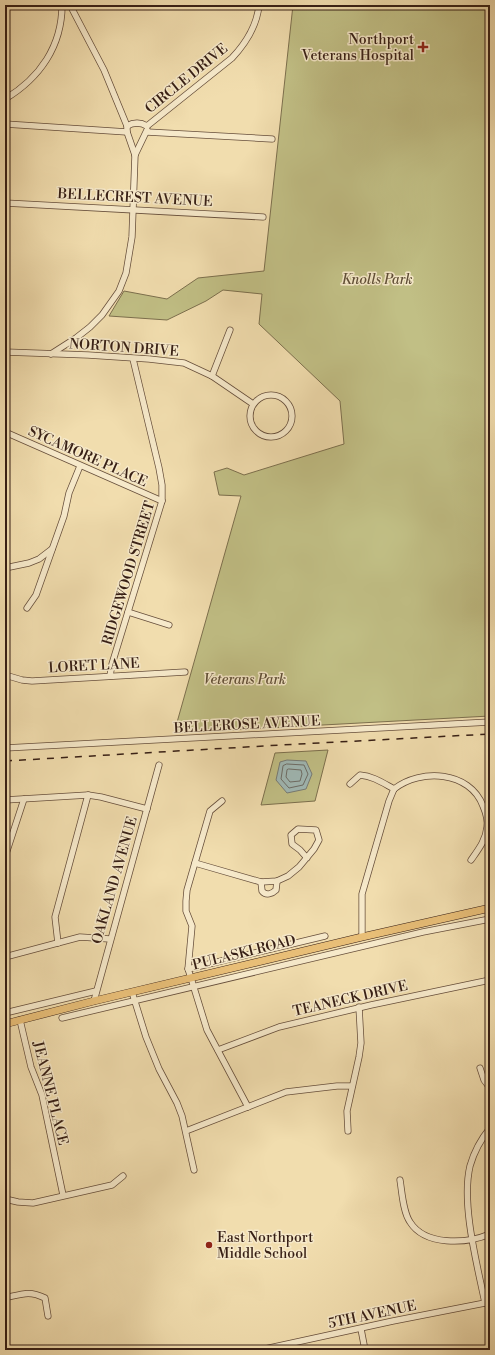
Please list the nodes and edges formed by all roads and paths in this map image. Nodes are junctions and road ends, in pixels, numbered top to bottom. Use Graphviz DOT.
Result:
graph roads {
  1 [pos="62,5"];
  2 [pos="70,5"];
  3 [pos="259,5"];
  4 [pos="5,99"];
  5 [pos="5,124"];
  6 [pos="147,126"];
  7 [pos="127,129"];
  8 [pos="147,132"];
  9 [pos="272,139"];
  10 [pos="135,155"];
  11 [pos="5,203"];
  12 [pos="132,210"];
  13 [pos="263,216"];
  14 [pos="230,330"];
  15 [pos="5,352"];
  16 [pos="51,354"];
  17 [pos="133,359"];
  18 [pos="212,376"];
  19 [pos="253,404"];
  20 [pos="5,432"];
  21 [pos="80,466"];
  22 [pos="162,501"];
  23 [pos="52,549"];
  24 [pos="5,568"];
  25 [pos="27,608"];
  26 [pos="128,612"];
  27 [pos="169,625"];
  28 [pos="185,672"];
  29 [pos="5,675"];
  30 [pos="110,676"];
  31 [pos="490,722"];
  32 [pos="5,748"];
  33 [pos="159,765"];
  34 [pos="350,784"];
  35 [pos="394,789"];
  36 [pos="88,795"];
  37 [pos="24,799"];
  38 [pos="5,800"];
  39 [pos="222,800"];
  40 [pos="147,809"];
  41 [pos="489,826"];
  42 [pos="5,857"];
  43 [pos="307,858"];
  44 [pos="471,860"];
  45 [pos="195,862"];
  46 [pos="277,881"];
  47 [pos="261,882"];
  48 [pos="490,908"];
  49 [pos="490,919"];
  50 [pos="420,923"];
  51 [pos="423,932"];
  52 [pos="325,936"];
  53 [pos="362,937"];
  54 [pos="110,939"];
  55 [pos="58,943"];
  56 [pos="5,957"];
  57 [pos="188,969"];
  58 [pos="191,978"];
  59 [pos="490,980"];
  60 [pos="194,987"];
  61 [pos="96,991"];
  62 [pos="132,992"];
  63 [pos="94,1000"];
  64 [pos="135,1000"];
  65 [pos="359,1007"];
  66 [pos="5,1013"];
  67 [pos="62,1018"];
  68 [pos="20,1020"];
  69 [pos="5,1024"];
  70 [pos="218,1050"];
  71 [pos="480,1068"];
  72 [pos="352,1086"];
  73 [pos="490,1088"];
  74 [pos="248,1107"];
  75 [pos="490,1128"];
  76 [pos="186,1131"];
  77 [pos="348,1131"];
  78 [pos="194,1170"];
  79 [pos="123,1176"];
  80 [pos="400,1180"];
  81 [pos="63,1196"];
  82 [pos="5,1199"];
  83 [pos="490,1234"];
  84 [pos="473,1238"];
  85 [pos="5,1298"];
  86 [pos="487,1302"];
  87 [pos="48,1316"];
  88 [pos="361,1329"];
  89 [pos="260,1350"];
  90 [pos="365,1350"];
  1 -- 4 [label="street"];
  2 -- 7 [label="street"];
  3 -- 6 [label="street, CIRCLE DRIVE"];
  5 -- 7 [label="street, CIRCLE DRIVE"];
  6 -- 7 [label="street, CIRCLE DRIVE"];
  6 -- 8 [label="street, CIRCLE DRIVE"];
  7 -- 10 [label="street"];
  8 -- 9 [label="street"];
  8 -- 10 [label="street, CIRCLE DRIVE"];
  10 -- 12 [label="street"];
  11 -- 12 [label="street, BELLECREST AVENUE"];
  12 -- 13 [label="street, BELLECREST AVENUE"];
  12 -- 16 [label="street"];
  14 -- 18 [label="street"];
  15 -- 16 [label="street, NORTON DRIVE"];
  16 -- 17 [label="street, NORTON DRIVE"];
  17 -- 18 [label="street, NORTON DRIVE"];
  17 -- 22 [label="street, RIDGEWOOD STREET"];
  18 -- 19 [label="street, NORTON DRIVE"];
  19 -- 19 [label="street"];
  20 -- 21 [label="street, SYCAMORE PLACE"];
  21 -- 22 [label="street, SYCAMORE PLACE"];
  21 -- 23 [label="street"];
  22 -- 26 [label="street, RIDGEWOOD STREET"];
  23 -- 24 [label="street"];
  23 -- 25 [label="street"];
  26 -- 27 [label="street"];
  26 -- 30 [label="street, RIDGEWOOD STREET"];
  28 -- 30 [label="street, LORET LANE"];
  29 -- 30 [label="street, LORET LANE"];
  31 -- 32 [label="street, BELLEROSE AVENUE"];
  33 -- 40 [label="street, OAKLAND AVENUE"];
  34 -- 35 [label="street"];
  35 -- 41 [label="street"];
  35 -- 53 [label="street"];
  36 -- 37 [label="street"];
  36 -- 40 [label="street"];
  36 -- 55 [label="street"];
  37 -- 38 [label="street"];
  37 -- 42 [label="street"];
  39 -- 45 [label="street"];
  40 -- 54 [label="street, OAKLAND AVENUE"];
  41 -- 44 [label="street"];
  43 -- 43 [label="street"];
  43 -- 46 [label="street"];
  45 -- 47 [label="street"];
  45 -- 57 [label="street"];
  46 -- 47 [label="street"];
  46 -- 47 [label="street"];
  48 -- 50 [label="main road, PULASKI ROAD"];
  49 -- 51 [label="street"];
  50 -- 51 [label="street"];
  50 -- 53 [label="main road, PULASKI ROAD"];
  51 -- 60 [label="street"];
  52 -- 57 [label="street"];
  53 -- 58 [label="main road, PULASKI ROAD"];
  54 -- 55 [label="street"];
  54 -- 61 [label="street, OAKLAND AVENUE"];
  55 -- 56 [label="street"];
  57 -- 58 [label="street"];
  58 -- 60 [label="street"];
  58 -- 62 [label="main road, PULASKI ROAD"];
  59 -- 65 [label="street, TEANECK DRIVE"];
  60 -- 64 [label="street"];
  60 -- 70 [label="street"];
  61 -- 63 [label="street, OAKLAND AVENUE"];
  61 -- 66 [label="street"];
  62 -- 63 [label="main road, PULASKI ROAD"];
  62 -- 64 [label="street"];
  63 -- 68 [label="main road, PULASKI ROAD"];
  64 -- 67 [label="street"];
  64 -- 76 [label="street"];
  65 -- 70 [label="street, TEANECK DRIVE"];
  65 -- 72 [label="street"];
  68 -- 69 [label="main road, PULASKI ROAD"];
  68 -- 81 [label="street, JEANNE PLACE"];
  70 -- 74 [label="street"];
  71 -- 73 [label="street"];
  72 -- 74 [label="street"];
  72 -- 77 [label="street"];
  74 -- 76 [label="street"];
  75 -- 84 [label="street"];
  76 -- 78 [label="street"];
  79 -- 81 [label="street"];
  80 -- 84 [label="street"];
  81 -- 82 [label="street"];
  83 -- 84 [label="street"];
  84 -- 86 [label="street"];
  85 -- 87 [label="street"];
  86 -- 88 [label="street, 5TH AVENUE"];
  88 -- 89 [label="street, 5TH AVENUE"];
  88 -- 90 [label="street"];
}
